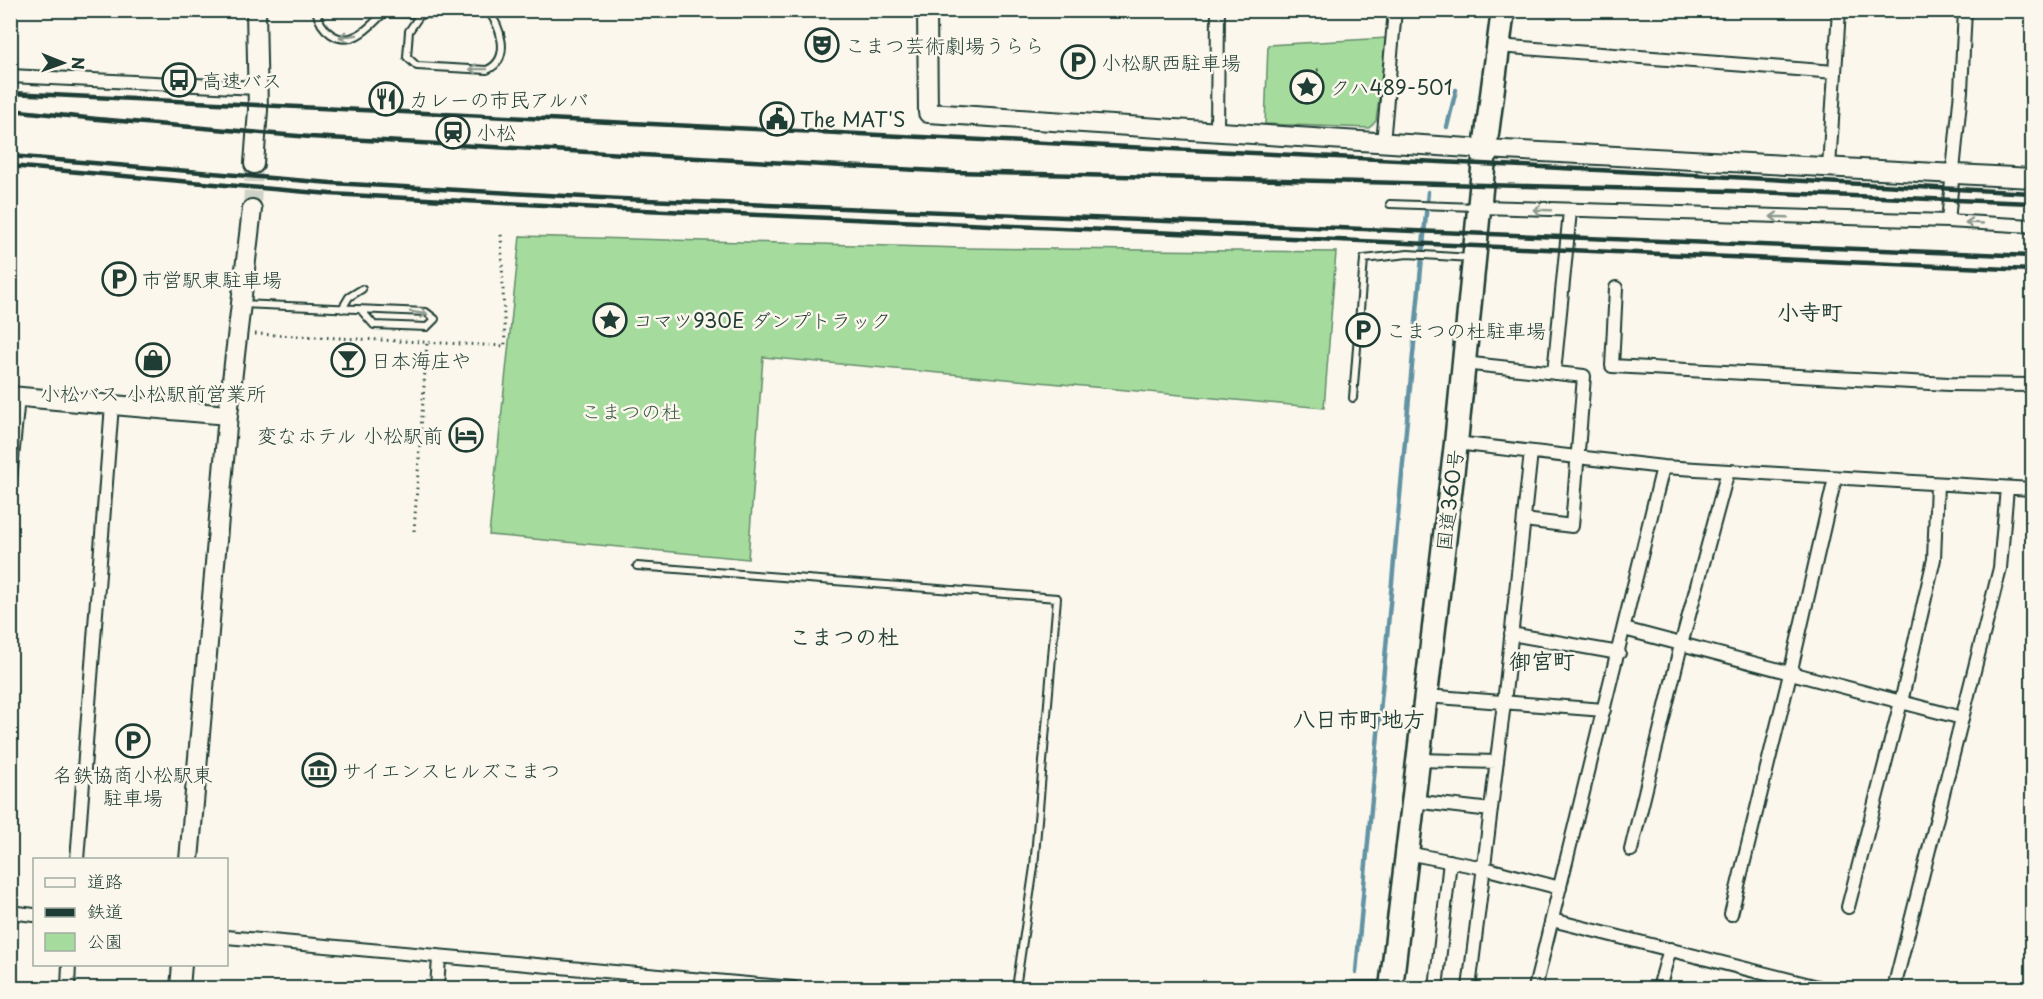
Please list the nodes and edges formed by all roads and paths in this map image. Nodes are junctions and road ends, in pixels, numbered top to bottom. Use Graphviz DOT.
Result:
graph roads {
  1 [pos="256,10"];
  2 [pos="316,10"];
  3 [pos="474,10"];
  4 [pos="486,10"];
  5 [pos="927,10"];
  6 [pos="1218,10"];
  7 [pos="1395,10"];
  8 [pos="1503,10"];
  9 [pos="1839,10"];
  10 [pos="1965,10"];
  11 [pos="383,12"];
  12 [pos="420,15"];
  13 [pos="1498,46"];
  14 [pos="1835,72"];
  15 [pos="10,76"];
  16 [pos="257,88"];
  17 [pos="1217,132"];
  18 [pos="1383,142"];
  19 [pos="1485,149"];
  20 [pos="254,164"];
  21 [pos="1829,167"];
  22 [pos="1953,173"];
  23 [pos="2032,178"];
  24 [pos="1390,204"];
  25 [pos="1479,207"];
  26 [pos="252,210"];
  27 [pos="1570,211"];
  28 [pos="1948,221"];
  29 [pos="2032,226"];
  30 [pos="1474,259"];
  31 [pos="1616,288"];
  32 [pos="362,289"];
  33 [pos="242,304"];
  34 [pos="342,309"];
  35 [pos="361,310"];
  36 [pos="427,342"];
  37 [pos="1463,363"];
  38 [pos="1554,373"];
  39 [pos="2032,385"];
  40 [pos="14,396"];
  41 [pos="1353,398"];
  42 [pos="112,405"];
  43 [pos="228,415"];
  44 [pos="1456,443"];
  45 [pos="1531,452"];
  46 [pos="1578,458"];
  47 [pos="1663,467"];
  48 [pos="1728,471"];
  49 [pos="1835,478"];
  50 [pos="10,480"];
  51 [pos="1936,484"];
  52 [pos="2007,488"];
  53 [pos="2032,489"];
  54 [pos="1524,520"];
  55 [pos="414,531"];
  56 [pos="638,566"];
  57 [pos="1624,629"];
  58 [pos="1511,634"];
  59 [pos="1681,645"];
  60 [pos="1619,653"];
  61 [pos="1790,674"];
  62 [pos="1426,696"];
  63 [pos="1901,702"];
  64 [pos="1504,703"];
  65 [pos="1604,710"];
  66 [pos="1962,718"];
  67 [pos="1418,760"];
  68 [pos="1497,762"];
  69 [pos="1413,801"];
  70 [pos="1491,810"];
  71 [pos="1631,850"];
  72 [pos="1407,853"];
  73 [pos="76,858"];
  74 [pos="189,858"];
  75 [pos="1450,861"];
  76 [pos="1484,868"];
  77 [pos="1560,888"];
  78 [pos="1848,907"];
  79 [pos="10,912"];
  80 [pos="1731,914"];
  81 [pos="33,915"];
  82 [pos="1552,920"];
  83 [pos="228,937"];
  84 [pos="1670,949"];
  85 [pos="439,958"];
  86 [pos="69,966"];
  87 [pos="182,966"];
  88 [pos="68,988"];
  89 [pos="180,988"];
  90 [pos="437,988"];
  91 [pos="793,988"];
  92 [pos="1016,988"];
  93 [pos="1354,988"];
  94 [pos="1392,988"];
  95 [pos="1436,988"];
  96 [pos="1469,988"];
  97 [pos="1535,988"];
  98 [pos="1659,988"];
  99 [pos="1822,988"];
  100 [pos="1894,988"];
  1 -- 16 [label="street"];
  11 -- 2 [label="lane, one-way"];
  3 -- 12 [label="lane"];
  4 -- 12 [label="lane, one-way"];
  5 -- 17 [label="street"];
  6 -- 17 [label="street"];
  7 -- 18 [label="street"];
  8 -- 13 [label="highway, 国道360号"];
  9 -- 14 [label="street"];
  10 -- 22 [label="street"];
  11 -- 12 [label="lane"];
  13 -- 14 [label="street"];
  13 -- 19 [label="highway, 国道360号"];
  14 -- 21 [label="street"];
  15 -- 16 [label="street"];
  16 -- 20 [label="street"];
  17 -- 18 [label="street"];
  18 -- 19 [label="street"];
  19 -- 21 [label="street"];
  19 -- 25 [label="highway, 国道360号"];
  21 -- 22 [label="street"];
  22 -- 23 [label="street"];
  22 -- 28 [label="street"];
  24 -- 25 [label="lane"];
  27 -- 25 [label="street, one-way"];
  25 -- 30 [label="highway, 国道360号"];
  26 -- 33 [label="street"];
  28 -- 27 [label="street, one-way"];
  27 -- 38 [label="street"];
  29 -- 28 [label="street, one-way"];
  30 -- 37 [label="highway, 国道360号"];
  30 -- 41 [label="lane"];
  31 -- 39 [label="street"];
  32 -- 34 [label="lane"];
  33 -- 34 [label="lane"];
  33 -- 43 [label="street"];
  34 -- 35 [label="lane"];
  35 -- 35 [label="lane, one-way"];
  36 -- 55 [label="path"];
  37 -- 38 [label="street"];
  37 -- 44 [label="highway, 国道360号"];
  38 -- 46 [label="street"];
  40 -- 42 [label="street"];
  40 -- 50 [label="street"];
  42 -- 43 [label="street"];
  42 -- 73 [label="street"];
  43 -- 74 [label="street"];
  44 -- 45 [label="street"];
  44 -- 62 [label="highway, 国道360号"];
  45 -- 46 [label="street"];
  45 -- 54 [label="street"];
  46 -- 47 [label="street"];
  46 -- 54 [label="street"];
  47 -- 48 [label="street"];
  47 -- 57 [label="street"];
  48 -- 49 [label="street"];
  48 -- 59 [label="street"];
  49 -- 51 [label="street"];
  49 -- 61 [label="street"];
  51 -- 52 [label="street"];
  51 -- 63 [label="street"];
  52 -- 53 [label="street"];
  52 -- 66 [label="street"];
  54 -- 58 [label="street"];
  56 -- 92 [label="lane"];
  57 -- 59 [label="street"];
  57 -- 60 [label="street"];
  58 -- 60 [label="street"];
  58 -- 64 [label="street"];
  59 -- 61 [label="street"];
  59 -- 71 [label="street"];
  60 -- 65 [label="street"];
  61 -- 63 [label="street"];
  61 -- 80 [label="street"];
  62 -- 64 [label="street"];
  62 -- 67 [label="highway, 国道360号"];
  63 -- 66 [label="street"];
  63 -- 78 [label="street"];
  64 -- 65 [label="street"];
  64 -- 68 [label="street"];
  65 -- 77 [label="street"];
  66 -- 100 [label="street"];
  67 -- 68 [label="street"];
  67 -- 69 [label="highway, 国道360号"];
  68 -- 70 [label="street"];
  69 -- 70 [label="street"];
  69 -- 72 [label="highway, 国道360号"];
  70 -- 76 [label="street"];
  72 -- 75 [label="street"];
  72 -- 94 [label="highway, 国道360号"];
  75 -- 76 [label="street"];
  75 -- 95 [label="street"];
  76 -- 77 [label="street"];
  76 -- 96 [label="street"];
  77 -- 82 [label="street"];
  79 -- 81 [label="street"];
  82 -- 84 [label="street"];
  82 -- 97 [label="street"];
  83 -- 85 [label="street"];
  84 -- 98 [label="street"];
  84 -- 99 [label="street"];
  85 -- 90 [label="street"];
  85 -- 91 [label="street"];
  86 -- 88 [label="street"];
  87 -- 89 [label="street"];
  93 -- 94 [label="street"];
}
